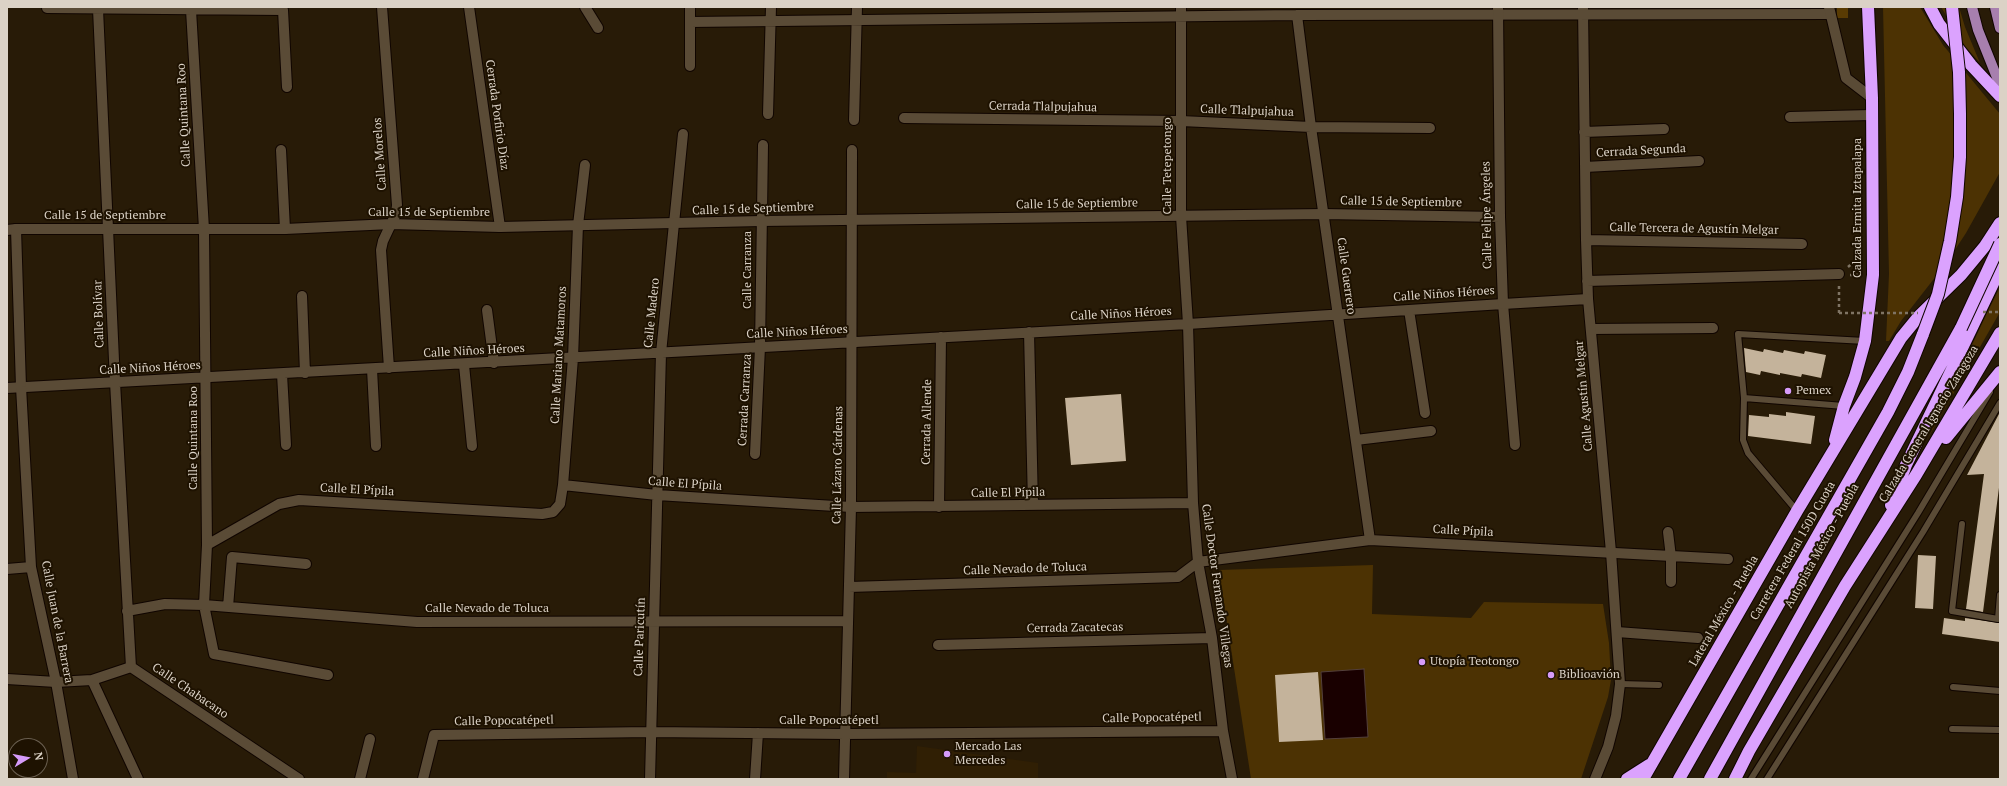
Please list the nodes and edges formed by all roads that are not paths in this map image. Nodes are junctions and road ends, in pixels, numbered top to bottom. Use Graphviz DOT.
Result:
graph roads {
  1 [pos="382,7"];
  2 [pos="469,7"];
  3 [pos="585,7"];
  4 [pos="690,7"];
  5 [pos="771,7"];
  6 [pos="857,7"];
  7 [pos="1868,7"];
  8 [pos="1930,7"];
  9 [pos="1952,7"];
  10 [pos="1972,7"];
  11 [pos="1995,7"];
  12 [pos="47,8"];
  13 [pos="98,9"];
  14 [pos="191,10"];
  15 [pos="1498,11"];
  16 [pos="1830,11"];
  17 [pos="1181,12"];
  18 [pos="1583,12"];
  19 [pos="1297,16"];
  20 [pos="857,21"];
  21 [pos="690,22"];
  22 [pos="771,23"];
  23 [pos="598,28"];
  24 [pos="2000,28"];
  25 [pos="690,66"];
  26 [pos="2000,85"];
  27 [pos="287,86"];
  28 [pos="2000,96"];
  29 [pos="1872,98"];
  30 [pos="768,114"];
  31 [pos="1871,115"];
  32 [pos="1790,117"];
  33 [pos="904,118"];
  34 [pos="854,120"];
  35 [pos="1181,122"];
  36 [pos="1311,127"];
  37 [pos="1430,128"];
  38 [pos="1664,129"];
  39 [pos="1584,132"];
  40 [pos="683,134"];
  41 [pos="763,145"];
  42 [pos="281,150"];
  43 [pos="852,150"];
  44 [pos="1699,161"];
  45 [pos="586,165"];
  46 [pos="1585,167"];
  47 [pos="1324,214"];
  48 [pos="1181,216"];
  49 [pos="1500,217"];
  50 [pos="852,219"];
  51 [pos="761,221"];
  52 [pos="2000,223"];
  53 [pos="392,224"];
  54 [pos="674,224"];
  55 [pos="578,225"];
  56 [pos="500,227"];
  57 [pos="108,229"];
  58 [pos="204,229"];
  59 [pos="285,229"];
  60 [pos="11,230"];
  61 [pos="1586,240"];
  62 [pos="1802,244"];
  63 [pos="2000,244"];
  64 [pos="2000,269"];
  65 [pos="1839,274"];
  66 [pos="1587,281"];
  67 [pos="302,296"];
  68 [pos="1588,300"];
  69 [pos="1502,304"];
  70 [pos="487,310"];
  71 [pos="1409,310"];
  72 [pos="1338,314"];
  73 [pos="1188,324"];
  74 [pos="1713,328"];
  75 [pos="1591,329"];
  76 [pos="1029,332"];
  77 [pos="2000,333"];
  78 [pos="941,337"];
  79 [pos="1864,341"];
  80 [pos="852,342"];
  81 [pos="760,347"];
  82 [pos="661,353"];
  83 [pos="573,358"];
  84 [pos="494,363"];
  85 [pos="464,364"];
  86 [pos="389,368"];
  87 [pos="372,370"];
  88 [pos="305,372"];
  89 [pos="2000,372"];
  90 [pos="282,374"];
  91 [pos="2000,375"];
  92 [pos="206,378"];
  93 [pos="115,382"];
  94 [pos="21,387"];
  95 [pos="7,388"];
  96 [pos="1744,398"];
  97 [pos="2000,403"];
  98 [pos="1844,406"];
  99 [pos="1424,413"];
  100 [pos="1431,431"];
  101 [pos="1356,440"];
  102 [pos="286,445"];
  103 [pos="1515,445"];
  104 [pos="376,446"];
  105 [pos="472,446"];
  106 [pos="755,454"];
  107 [pos="1830,457"];
  108 [pos="1916,475"];
  109 [pos="563,485"];
  110 [pos="657,495"];
  111 [pos="1193,503"];
  112 [pos="1033,505"];
  113 [pos="851,507"];
  114 [pos="939,507"];
  115 [pos="1798,511"];
  116 [pos="1962,524"];
  117 [pos="1882,528"];
  118 [pos="1668,532"];
  119 [pos="1370,540"];
  120 [pos="207,545"];
  121 [pos="1611,552"];
  122 [pos="1671,557"];
  123 [pos="1728,559"];
  124 [pos="1198,562"];
  125 [pos="306,564"];
  126 [pos="31,568"];
  127 [pos="7,569"];
  128 [pos="1671,582"];
  129 [pos="848,587"];
  130 [pos="2000,595"];
  131 [pos="204,605"];
  132 [pos="228,607"];
  133 [pos="127,610"];
  134 [pos="848,621"];
  135 [pos="653,622"];
  136 [pos="1617,632"];
  137 [pos="1212,638"];
  138 [pos="1698,638"];
  139 [pos="938,645"];
  140 [pos="131,667"];
  141 [pos="328,675"];
  142 [pos="7,679"];
  143 [pos="92,680"];
  144 [pos="56,682"];
  145 [pos="1620,684"];
  146 [pos="1659,685"];
  147 [pos="1953,687"];
  148 [pos="2000,691"];
  149 [pos="1952,729"];
  150 [pos="2000,730"];
  151 [pos="1223,731"];
  152 [pos="650,732"];
  153 [pos="758,733"];
  154 [pos="846,734"];
  155 [pos="370,739"];
  156 [pos="1652,763"];
  157 [pos="73,779"];
  158 [pos="138,779"];
  159 [pos="299,779"];
  160 [pos="360,779"];
  161 [pos="423,779"];
  162 [pos="650,779"];
  163 [pos="755,779"];
  164 [pos="844,779"];
  165 [pos="1232,779"];
  166 [pos="1595,779"];
  167 [pos="1627,779"];
  168 [pos="1643,779"];
  169 [pos="1679,779"];
  170 [pos="1710,779"];
  171 [pos="1735,779"];
  172 [pos="1751,779"];
  173 [pos="1768,779"];
  1 -- 53 [label="street, Calle Morelos"];
  2 -- 56 [label="street, Cerrada Porfirio Díaz"];
  3 -- 23 [label="street"];
  4 -- 21 [label="street"];
  5 -- 22 [label="street"];
  6 -- 20 [label="street"];
  7 -- 29 [label="highway, Calzada Ermita Iztapalapa"];
  8 -- 28 [label="highway"];
  9 -- 169 [label="highway, Carretera Federal 150D Cuota, bridge"];
  10 -- 26 [label="main road"];
  11 -- 24 [label="main road"];
  12 -- 13 [label="street"];
  13 -- 14 [label="street"];
  13 -- 57 [label="street, Calle Bolívar"];
  14 -- 27 [label="street"];
  14 -- 58 [label="street, Calle Quintana Roo"];
  15 -- 18 [label="street"];
  15 -- 19 [label="street"];
  15 -- 49 [label="street, Calle Felipe Ángeles"];
  16 -- 18 [label="street"];
  16 -- 29 [label="street"];
  17 -- 19 [label="street"];
  17 -- 20 [label="street"];
  17 -- 35 [label="street, Calle Tetepetongo"];
  18 -- 39 [label="street, Calle Agustín Melgar"];
  19 -- 36 [label="street, Calle Guerrero"];
  20 -- 22 [label="street"];
  20 -- 34 [label="street"];
  21 -- 22 [label="street"];
  21 -- 25 [label="street"];
  22 -- 30 [label="street"];
  29 -- 31 [label="highway, Calzada Ermita Iztapalapa"];
  31 -- 32 [label="street"];
  31 -- 79 [label="highway, Calzada Ermita Iztapalapa"];
  33 -- 35 [label="street, Cerrada Tlalpujahua"];
  35 -- 36 [label="street, Calle Tlalpujahua"];
  35 -- 48 [label="street, Calle Tetepetongo"];
  36 -- 37 [label="street"];
  36 -- 47 [label="street, Calle Guerrero"];
  38 -- 39 [label="street"];
  39 -- 46 [label="street, Calle Agustín Melgar"];
  40 -- 54 [label="street, Calle Madero"];
  41 -- 51 [label="street, Calle Carranza"];
  42 -- 59 [label="street"];
  43 -- 50 [label="street, Calle Lázaro Cárdenas"];
  44 -- 46 [label="street, Cerrada Segunda"];
  45 -- 55 [label="street, Calle Mariano Matamoros"];
  46 -- 61 [label="street, Calle Agustín Melgar"];
  47 -- 48 [label="street, Calle 15 de Septiembre"];
  47 -- 49 [label="street, Calle 15 de Septiembre"];
  47 -- 72 [label="street, Calle Guerrero"];
  48 -- 50 [label="street, Calle 15 de Septiembre"];
  48 -- 73 [label="street, Calle Tetepetongo"];
  49 -- 69 [label="street, Calle Felipe Ángeles"];
  50 -- 51 [label="street, Calle 15 de Septiembre"];
  50 -- 80 [label="street, Calle Lázaro Cárdenas"];
  51 -- 54 [label="street, Calle 15 de Septiembre"];
  51 -- 81 [label="street, Calle Carranza"];
  52 -- 107 [label="highway"];
  53 -- 56 [label="street, Calle 15 de Septiembre"];
  53 -- 59 [label="street, Calle 15 de Septiembre"];
  53 -- 86 [label="street, Calle Morelos"];
  54 -- 55 [label="street, Calle 15 de Septiembre"];
  54 -- 82 [label="street, Calle Madero"];
  55 -- 56 [label="street, Calle 15 de Septiembre"];
  55 -- 83 [label="street, Calle Mariano Matamoros"];
  57 -- 58 [label="street, Calle 15 de Septiembre"];
  57 -- 60 [label="street, Calle 15 de Septiembre"];
  57 -- 93 [label="street, Calle Bolívar"];
  58 -- 59 [label="street, Calle 15 de Septiembre"];
  58 -- 92 [label="street, Calle Quintana Roo"];
  60 -- 94 [label="street, Calle Juan de la Barrera"];
  61 -- 62 [label="street, Calle Tercera de Agustín Melgar"];
  61 -- 66 [label="street, Calle Agustín Melgar"];
  63 -- 170 [label="highway, Autopista México - Puebla, bridge"];
  64 -- 117 [label="highway"];
  65 -- 66 [label="street"];
  66 -- 68 [label="street, Calle Agustín Melgar"];
  67 -- 88 [label="street"];
  68 -- 69 [label="street, Calle Niños Héroes"];
  68 -- 75 [label="street, Calle Agustín Melgar"];
  69 -- 71 [label="street, Calle Niños Héroes"];
  69 -- 103 [label="street, Calle Felipe Ángeles"];
  70 -- 84 [label="street"];
  71 -- 72 [label="street, Calle Niños Héroes"];
  71 -- 99 [label="street"];
  72 -- 73 [label="street, Calle Niños Héroes"];
  72 -- 101 [label="street, Calle Guerrero"];
  73 -- 76 [label="street, Calle Niños Héroes"];
  73 -- 111 [label="street, Calle Doctor Fernando Villegas"];
  74 -- 75 [label="street"];
  75 -- 121 [label="street, Calle Agustín Melgar"];
  76 -- 78 [label="street, Calle Niños Héroes"];
  76 -- 112 [label="street"];
  77 -- 108 [label="highway, Calzada General Ignacio Zaragoza"];
  78 -- 80 [label="street, Calle Niños Héroes"];
  78 -- 114 [label="street, Cerrada Allende"];
  79 -- 96 [label="lane"];
  79 -- 98 [label="highway, Calzada Ermita Iztapalapa"];
  80 -- 81 [label="street, Calle Niños Héroes"];
  80 -- 113 [label="street, Calle Lázaro Cárdenas"];
  81 -- 82 [label="street, Calle Niños Héroes"];
  81 -- 106 [label="street, Cerrada Carranza"];
  82 -- 83 [label="street, Calle Niños Héroes"];
  82 -- 110 [label="street, Calle Madero"];
  83 -- 84 [label="street, Calle Niños Héroes"];
  83 -- 109 [label="street, Calle Mariano Matamoros"];
  84 -- 85 [label="street, Calle Niños Héroes"];
  85 -- 86 [label="street, Calle Niños Héroes"];
  85 -- 105 [label="street"];
  86 -- 87 [label="street, Calle Niños Héroes"];
  87 -- 88 [label="street, Calle Niños Héroes"];
  87 -- 104 [label="street"];
  88 -- 90 [label="street, Calle Niños Héroes"];
  89 -- 108 [label="highway"];
  90 -- 92 [label="street, Calle Niños Héroes"];
  90 -- 102 [label="street"];
  91 -- 172 [label="lane"];
  92 -- 93 [label="street, Calle Niños Héroes"];
  92 -- 120 [label="street, Calle Quintana Roo"];
  93 -- 94 [label="street, Calle Niños Héroes"];
  93 -- 133 [label="street, Calle Bolívar"];
  94 -- 95 [label="street, Calle Niños Héroes"];
  94 -- 126 [label="street, Calle Juan de la Barrera"];
  96 -- 98 [label="lane"];
  96 -- 115 [label="lane"];
  97 -- 173 [label="lane"];
  98 -- 107 [label="highway, Calzada Ermita Iztapalapa"];
  100 -- 101 [label="street"];
  101 -- 119 [label="street, Calle Guerrero"];
  107 -- 115 [label="highway, Lateral México - Puebla"];
  108 -- 117 [label="highway, Calzada General Ignacio Zaragoza"];
  109 -- 110 [label="street, Calle El Pípila"];
  109 -- 120 [label="street, Calle El Pípila"];
  110 -- 113 [label="street, Calle El Pípila"];
  110 -- 135 [label="street, Calle Paricutín"];
  111 -- 112 [label="street, Calle El Pípila"];
  111 -- 124 [label="street, Calle Doctor Fernando Villegas"];
  112 -- 114 [label="street, Calle El Pípila"];
  113 -- 114 [label="street, Calle El Pípila"];
  113 -- 129 [label="street, Calle Lázaro Cárdenas"];
  115 -- 156 [label="highway, Lateral México - Puebla"];
  116 -- 130 [label="lane"];
  117 -- 171 [label="highway"];
  118 -- 122 [label="street"];
  119 -- 121 [label="street, Calle Pípila"];
  119 -- 124 [label="street, Calle Pípila"];
  120 -- 131 [label="street, Calle Quintana Roo"];
  121 -- 122 [label="street, Calle Pípila"];
  121 -- 136 [label="street, Calle Agustín Melgar"];
  122 -- 123 [label="street, Calle Pípila"];
  122 -- 128 [label="street"];
  124 -- 129 [label="street, Calle Nevado de Toluca"];
  124 -- 137 [label="street, Calle Doctor Fernando Villegas"];
  125 -- 132 [label="street"];
  126 -- 127 [label="street"];
  126 -- 144 [label="street, Calle Juan de la Barrera"];
  129 -- 134 [label="street, Calle Lázaro Cárdenas"];
  131 -- 132 [label="street, Calle Nevado de Toluca"];
  131 -- 133 [label="street, Calle Nevado de Toluca"];
  131 -- 141 [label="street, Calle Quintana Roo"];
  132 -- 135 [label="street, Calle Nevado de Toluca"];
  133 -- 140 [label="street, Calle Bolívar"];
  134 -- 135 [label="street, Calle Nevado de Toluca"];
  134 -- 154 [label="street, Calle Lázaro Cárdenas"];
  135 -- 152 [label="street, Calle Paricutín"];
  136 -- 138 [label="street"];
  136 -- 145 [label="street, Calle Agustín Melgar"];
  137 -- 139 [label="street, Cerrada Zacatecas"];
  137 -- 151 [label="street, Calle Doctor Fernando Villegas"];
  140 -- 143 [label="street"];
  140 -- 159 [label="street, Calle Chabacano"];
  142 -- 144 [label="street"];
  143 -- 144 [label="street"];
  143 -- 158 [label="street"];
  144 -- 157 [label="street, Calle Juan de la Barrera"];
  145 -- 146 [label="lane"];
  145 -- 166 [label="street, Calle Agustín Melgar"];
  147 -- 148 [label="lane"];
  149 -- 150 [label="lane"];
  151 -- 154 [label="street, Calle Popocatépetl"];
  151 -- 165 [label="street, Calle Doctor Fernando Villegas"];
  152 -- 153 [label="street, Calle Popocatépetl"];
  152 -- 161 [label="street, Calle Popocatépetl"];
  152 -- 162 [label="street, Calle Paricutín"];
  153 -- 154 [label="street, Calle Popocatépetl"];
  153 -- 163 [label="street"];
  154 -- 164 [label="street, Calle Lázaro Cárdenas"];
  155 -- 160 [label="street"];
  156 -- 167 [label="highway"];
  156 -- 168 [label="highway, Lateral México - Puebla"];
}
